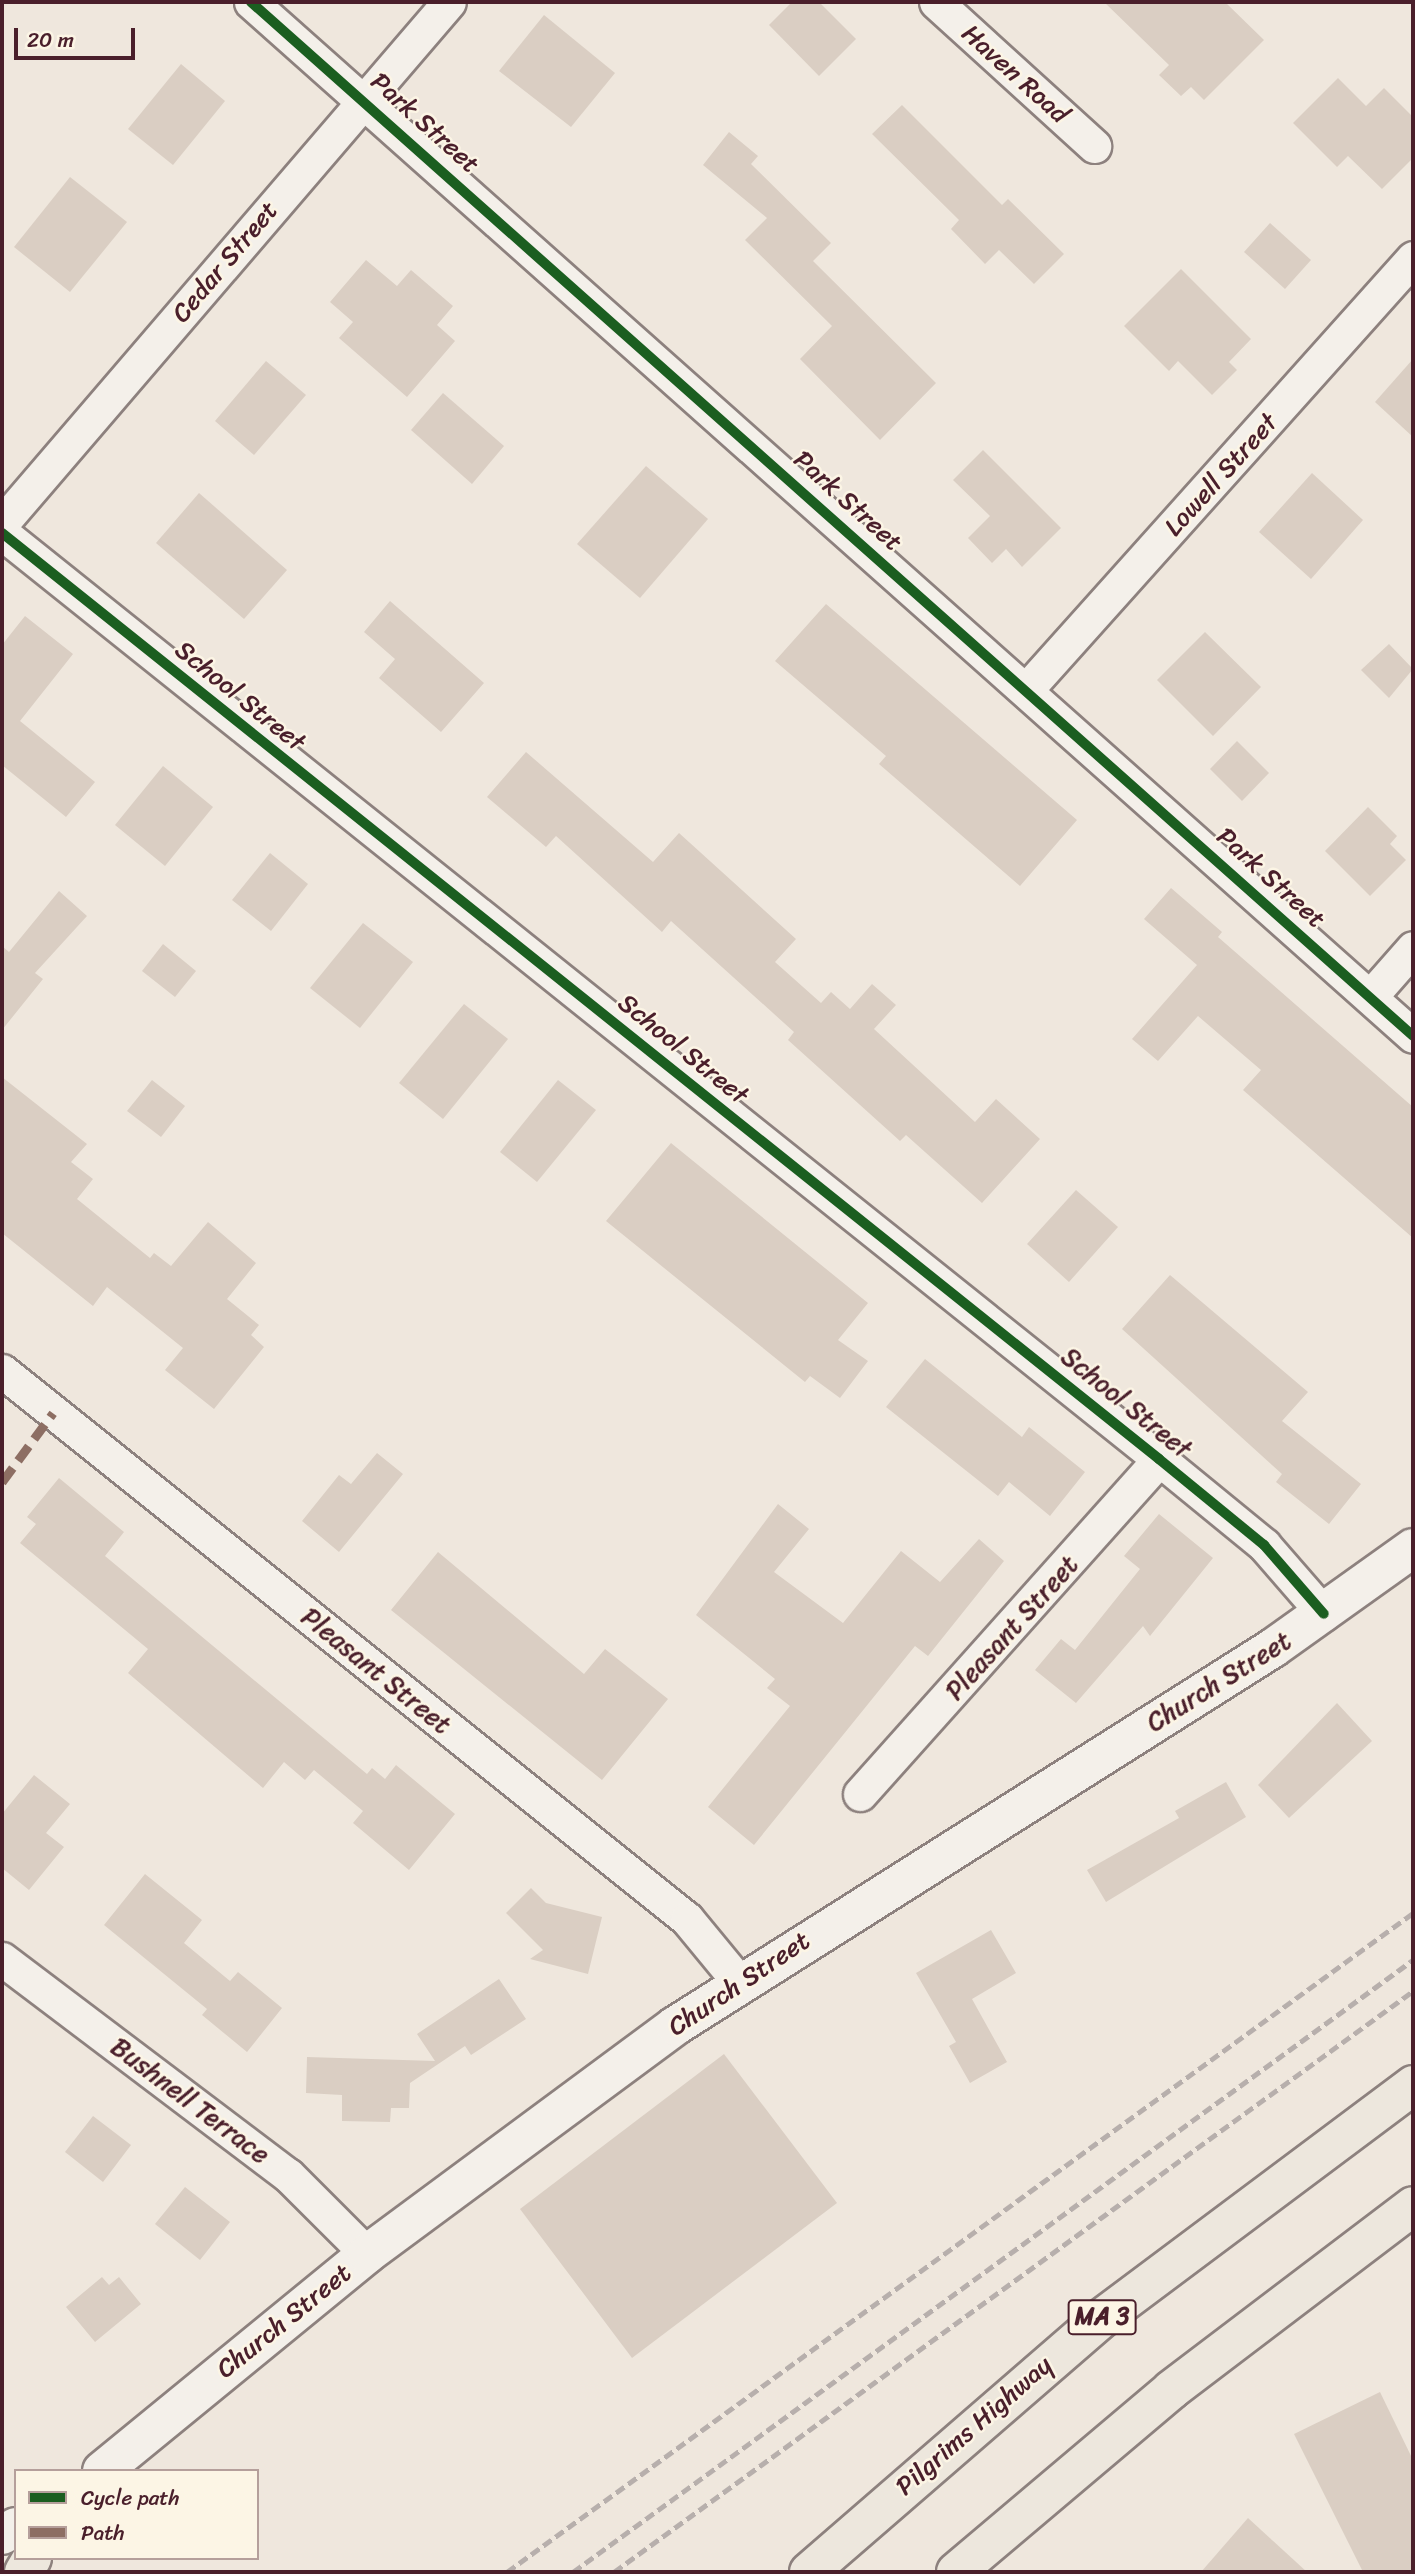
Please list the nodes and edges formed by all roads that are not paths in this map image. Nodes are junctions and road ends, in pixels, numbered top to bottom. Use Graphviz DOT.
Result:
graph roads {
  1 [pos="251,2"];
  2 [pos="449,2"];
  3 [pos="936,2"];
  4 [pos="364,99"];
  5 [pos="1094,146"];
  6 [pos="1413,258"];
  7 [pos="2,523"];
  8 [pos="2,533"];
  9 [pos="1026,690"];
  10 [pos="1413,948"];
  11 [pos="1370,997"];
  12 [pos="1413,1035"];
  13 [pos="2,1371"];
  14 [pos="1159,1458"];
  15 [pos="1413,1548"];
  16 [pos="1324,1614"];
  17 [pos="860,1794"];
  18 [pos="2,1959"];
  19 [pos="739,1982"];
  20 [pos="1413,2085"];
  21 [pos="1413,2206"];
  22 [pos="367,2254"];
  23 [pos="104,2469"];
  24 [pos="809,2572"];
  25 [pos="956,2572"];
  1 -- 4 [label="street, Park Street"];
  2 -- 4 [label="street, Cedar Street"];
  3 -- 5 [label="street, Haven Road"];
  4 -- 7 [label="street, Cedar Street"];
  4 -- 9 [label="street, Park Street"];
  6 -- 9 [label="street, Lowell Street"];
  8 -- 14 [label="street, School Street"];
  9 -- 11 [label="street, Park Street"];
  10 -- 11 [label="street"];
  11 -- 12 [label="street, Park Street"];
  13 -- 19 [label="street, Pleasant Street"];
  14 -- 16 [label="street, School Street"];
  14 -- 17 [label="street, Pleasant Street"];
  15 -- 16 [label="main road, Church Street"];
  16 -- 19 [label="main road, Church Street"];
  18 -- 22 [label="street, Bushnell Terrace"];
  19 -- 22 [label="main road, Church Street"];
  20 -- 24 [label="main road, Pilgrims Highway / MA 3"];
  21 -- 25 [label="main road"];
  22 -- 23 [label="main road, Church Street"];
}
